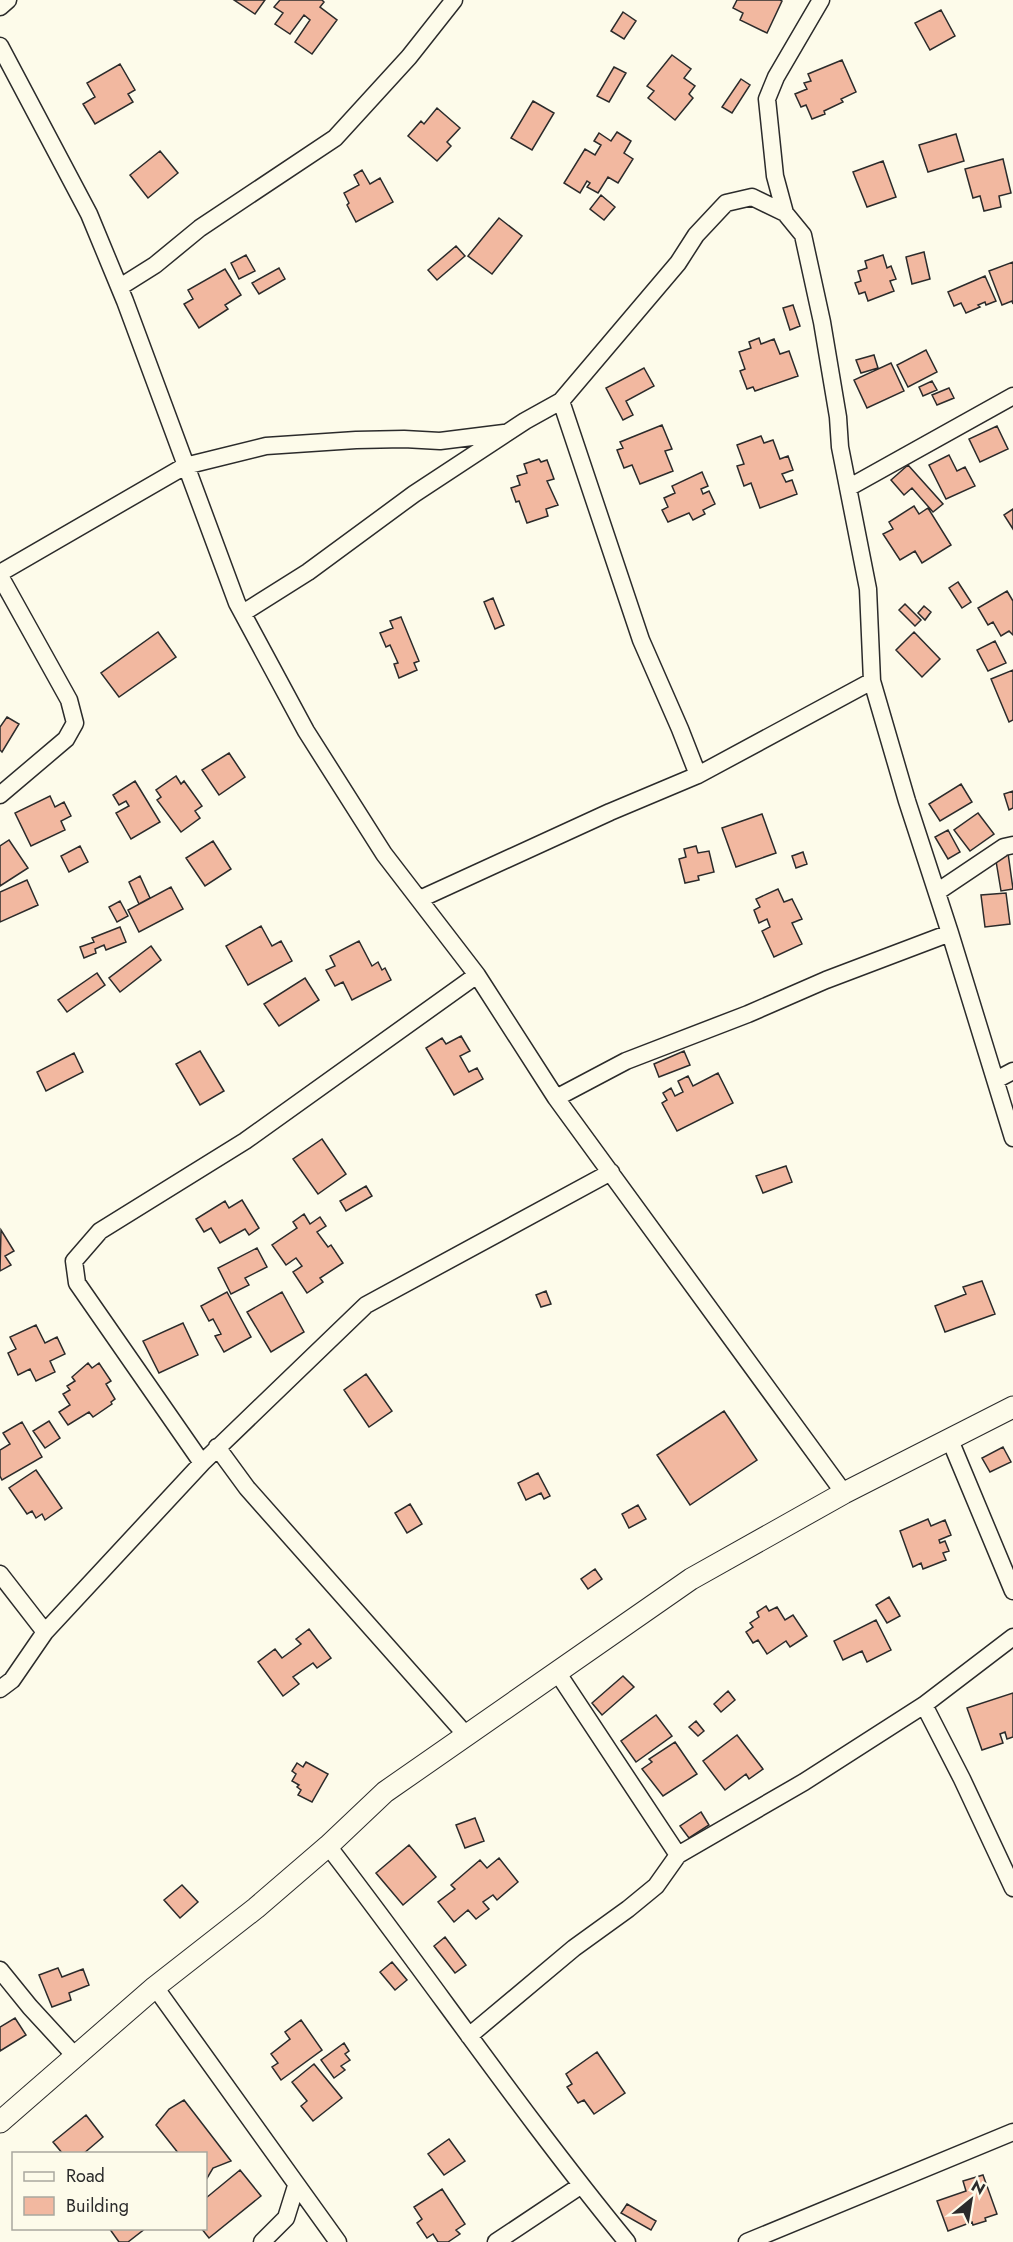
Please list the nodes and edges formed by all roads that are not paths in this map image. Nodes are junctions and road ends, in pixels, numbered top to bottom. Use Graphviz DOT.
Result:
graph roads {
  1 [pos="8,0"];
  2 [pos="454,0"];
  3 [pos="821,0"];
  4 [pos="0,7"];
  5 [pos="0,45"];
  6 [pos="785,213"];
  7 [pos="120,286"];
  8 [pos="1013,396"];
  9 [pos="561,401"];
  10 [pos="510,432"];
  11 [pos="185,466"];
  12 [pos="848,489"];
  13 [pos="0,574"];
  14 [pos="243,613"];
  15 [pos="872,681"];
  16 [pos="698,775"];
  17 [pos="0,795"];
  18 [pos="1013,844"];
  19 [pos="937,892"];
  20 [pos="420,899"];
  21 [pos="950,933"];
  22 [pos="477,975"];
  23 [pos="1013,1071"];
  24 [pos="996,1080"];
  25 [pos="556,1098"];
  26 [pos="1013,1138"];
  27 [pos="611,1172"];
  28 [pos="1013,1407"];
  29 [pos="950,1440"];
  30 [pos="217,1448"];
  31 [pos="202,1463"];
  32 [pos="844,1493"];
  33 [pos="0,1574"];
  34 [pos="1013,1591"];
  35 [pos="45,1632"];
  36 [pos="1013,1637"];
  37 [pos="556,1671"];
  38 [pos="0,1689"];
  39 [pos="924,1706"];
  40 [pos="467,1736"];
  41 [pos="328,1846"];
  42 [pos="678,1855"];
  43 [pos="1013,1888"];
  44 [pos="0,1970"];
  45 [pos="155,1988"];
  46 [pos="469,2036"];
  47 [pos="76,2057"];
  48 [pos="0,2122"];
  49 [pos="1013,2132"];
  50 [pos="296,2186"];
  51 [pos="580,2186"];
  52 [pos="262,2242"];
  53 [pos="338,2242"];
  54 [pos="496,2242"];
  55 [pos="627,2242"];
  56 [pos="747,2242"];
  1 -- 4 [label="street"];
  2 -- 7 [label="street"];
  3 -- 6 [label="street"];
  5 -- 7 [label="street"];
  6 -- 9 [label="street"];
  6 -- 12 [label="street"];
  7 -- 11 [label="street"];
  8 -- 12 [label="street"];
  9 -- 10 [label="street"];
  9 -- 16 [label="street"];
  10 -- 11 [label="street"];
  10 -- 14 [label="street"];
  11 -- 13 [label="street"];
  11 -- 14 [label="street"];
  12 -- 15 [label="street"];
  13 -- 17 [label="street"];
  14 -- 20 [label="street"];
  15 -- 16 [label="street"];
  15 -- 19 [label="street"];
  16 -- 20 [label="street"];
  18 -- 19 [label="street"];
  19 -- 21 [label="street"];
  20 -- 22 [label="street"];
  21 -- 24 [label="street"];
  21 -- 25 [label="street"];
  22 -- 25 [label="street"];
  22 -- 31 [label="street"];
  23 -- 24 [label="street"];
  24 -- 26 [label="street"];
  25 -- 27 [label="street"];
  27 -- 30 [label="street"];
  27 -- 32 [label="street"];
  28 -- 29 [label="street"];
  29 -- 32 [label="street"];
  29 -- 34 [label="street"];
  30 -- 31 [label="street"];
  30 -- 40 [label="street"];
  31 -- 35 [label="street"];
  32 -- 37 [label="street"];
  33 -- 35 [label="street"];
  35 -- 38 [label="street"];
  36 -- 39 [label="street"];
  37 -- 40 [label="street"];
  37 -- 42 [label="street"];
  39 -- 42 [label="street"];
  39 -- 43 [label="street"];
  40 -- 41 [label="street"];
  41 -- 45 [label="street"];
  41 -- 46 [label="street"];
  42 -- 46 [label="street"];
  44 -- 47 [label="street"];
  45 -- 47 [label="street"];
  45 -- 50 [label="street"];
  46 -- 51 [label="street"];
  47 -- 48 [label="street"];
  49 -- 56 [label="street"];
  50 -- 52 [label="street"];
  50 -- 53 [label="street"];
  51 -- 54 [label="street"];
  51 -- 55 [label="street"];
}
